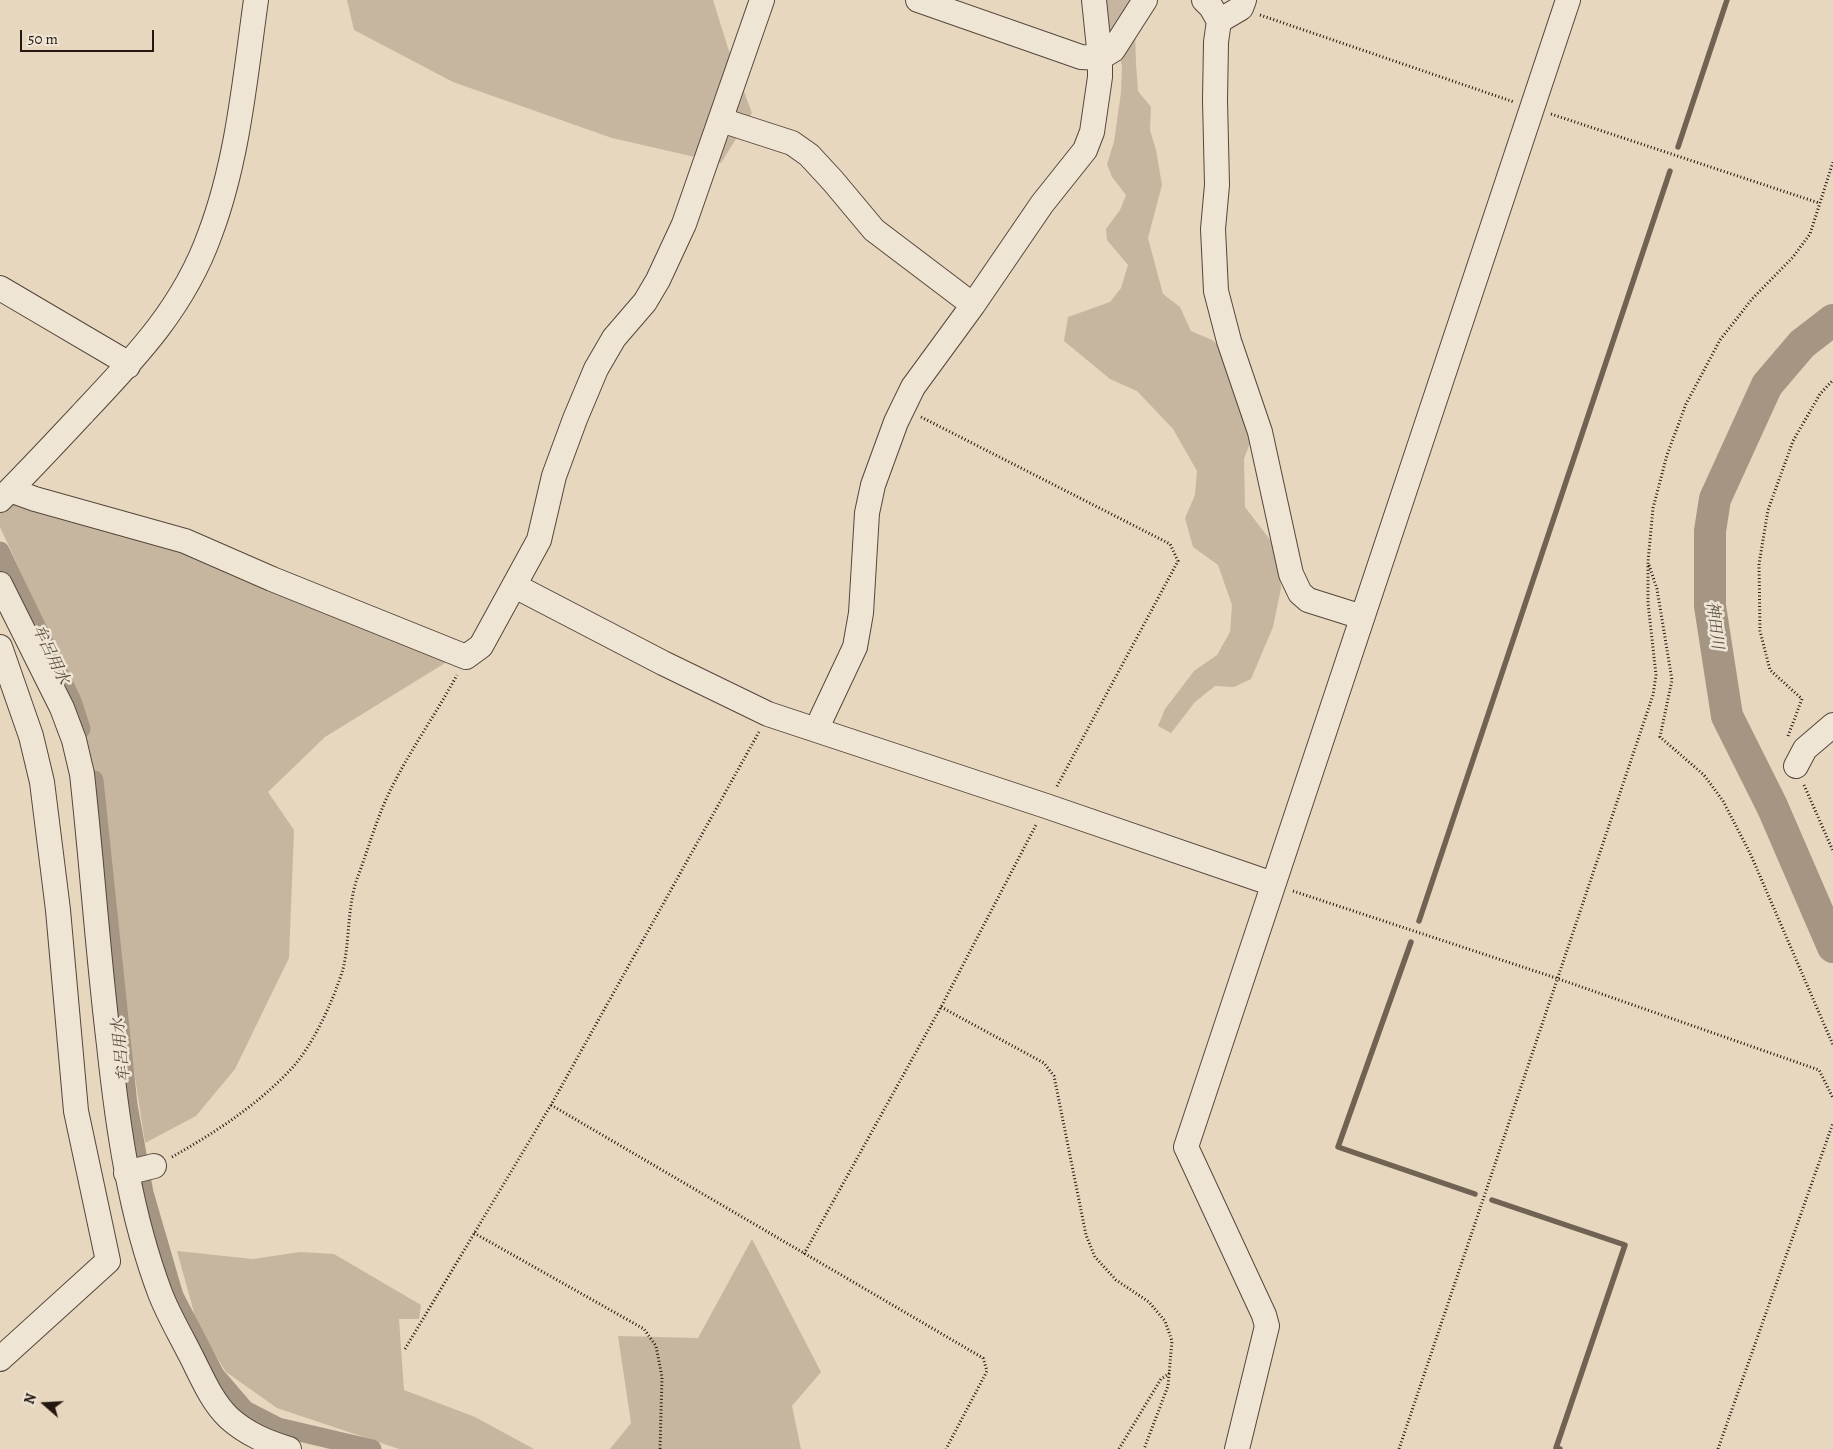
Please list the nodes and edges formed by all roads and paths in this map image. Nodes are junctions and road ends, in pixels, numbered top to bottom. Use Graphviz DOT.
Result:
graph roads {
  1 [pos="256,0"];
  2 [pos="762,0"];
  3 [pos="918,0"];
  4 [pos="1094,0"];
  5 [pos="1144,0"];
  6 [pos="1204,0"];
  7 [pos="1568,0"];
  8 [pos="1242,4"];
  9 [pos="1219,21"];
  10 [pos="1100,58"];
  11 [pos="1532,108"];
  12 [pos="721,120"];
  13 [pos="1833,162"];
  14 [pos="1819,203"];
  15 [pos="0,288"];
  16 [pos="973,305"];
  17 [pos="128,366"];
  18 [pos="1833,380"];
  19 [pos="5,495"];
  20 [pos="1648,562"];
  21 [pos="0,584"];
  22 [pos="515,586"];
  23 [pos="1362,617"];
  24 [pos="0,647"];
  25 [pos="466,657"];
  26 [pos="768,714"];
  27 [pos="1833,725"];
  28 [pos="817,730"];
  29 [pos="1796,766"];
  30 [pos="1833,850"];
  31 [pos="1273,884"];
  32 [pos="1556,978"];
  33 [pos="942,1007"];
  34 [pos="1833,1045"];
  35 [pos="1833,1098"];
  36 [pos="551,1105"];
  37 [pos="1833,1123"];
  38 [pos="138,1170"];
  39 [pos="474,1233"];
  40 [pos="405,1349"];
  41 [pos="0,1359"];
  42 [pos="1170,1373"];
  43 [pos="289,1449"];
  44 [pos="660,1449"];
  45 [pos="946,1449"];
  46 [pos="1119,1449"];
  47 [pos="1144,1449"];
  48 [pos="1237,1449"];
  49 [pos="1399,1449"];
  50 [pos="1718,1449"];
  1 -- 17 [label="street"];
  2 -- 12 [label="street"];
  3 -- 10 [label="street"];
  4 -- 10 [label="street"];
  5 -- 10 [label="street"];
  6 -- 9 [label="street"];
  7 -- 11 [label="street"];
  8 -- 9 [label="street"];
  8 -- 11 [label="path"];
  9 -- 23 [label="street"];
  10 -- 16 [label="street"];
  11 -- 14 [label="path"];
  11 -- 23 [label="street"];
  12 -- 16 [label="street"];
  12 -- 22 [label="street"];
  13 -- 14 [label="path"];
  14 -- 20 [label="path"];
  15 -- 17 [label="street"];
  16 -- 28 [label="street"];
  17 -- 19 [label="street"];
  18 -- 29 [label="path"];
  19 -- 25 [label="street"];
  20 -- 32 [label="path"];
  20 -- 34 [label="path"];
  21 -- 38 [label="street"];
  22 -- 25 [label="street"];
  22 -- 26 [label="street"];
  23 -- 31 [label="street"];
  24 -- 41 [label="street"];
  25 -- 38 [label="path"];
  26 -- 28 [label="street"];
  26 -- 36 [label="path"];
  27 -- 29 [label="street"];
  28 -- 31 [label="street"];
  29 -- 30 [label="path"];
  31 -- 32 [label="path"];
  31 -- 48 [label="street"];
  32 -- 35 [label="path"];
  32 -- 49 [label="path"];
  33 -- 42 [label="path"];
  36 -- 39 [label="path"];
  36 -- 45 [label="path"];
  37 -- 50 [label="path"];
  38 -- 43 [label="street"];
  39 -- 40 [label="path"];
  39 -- 44 [label="path"];
  42 -- 46 [label="path"];
  42 -- 47 [label="path"];
}
